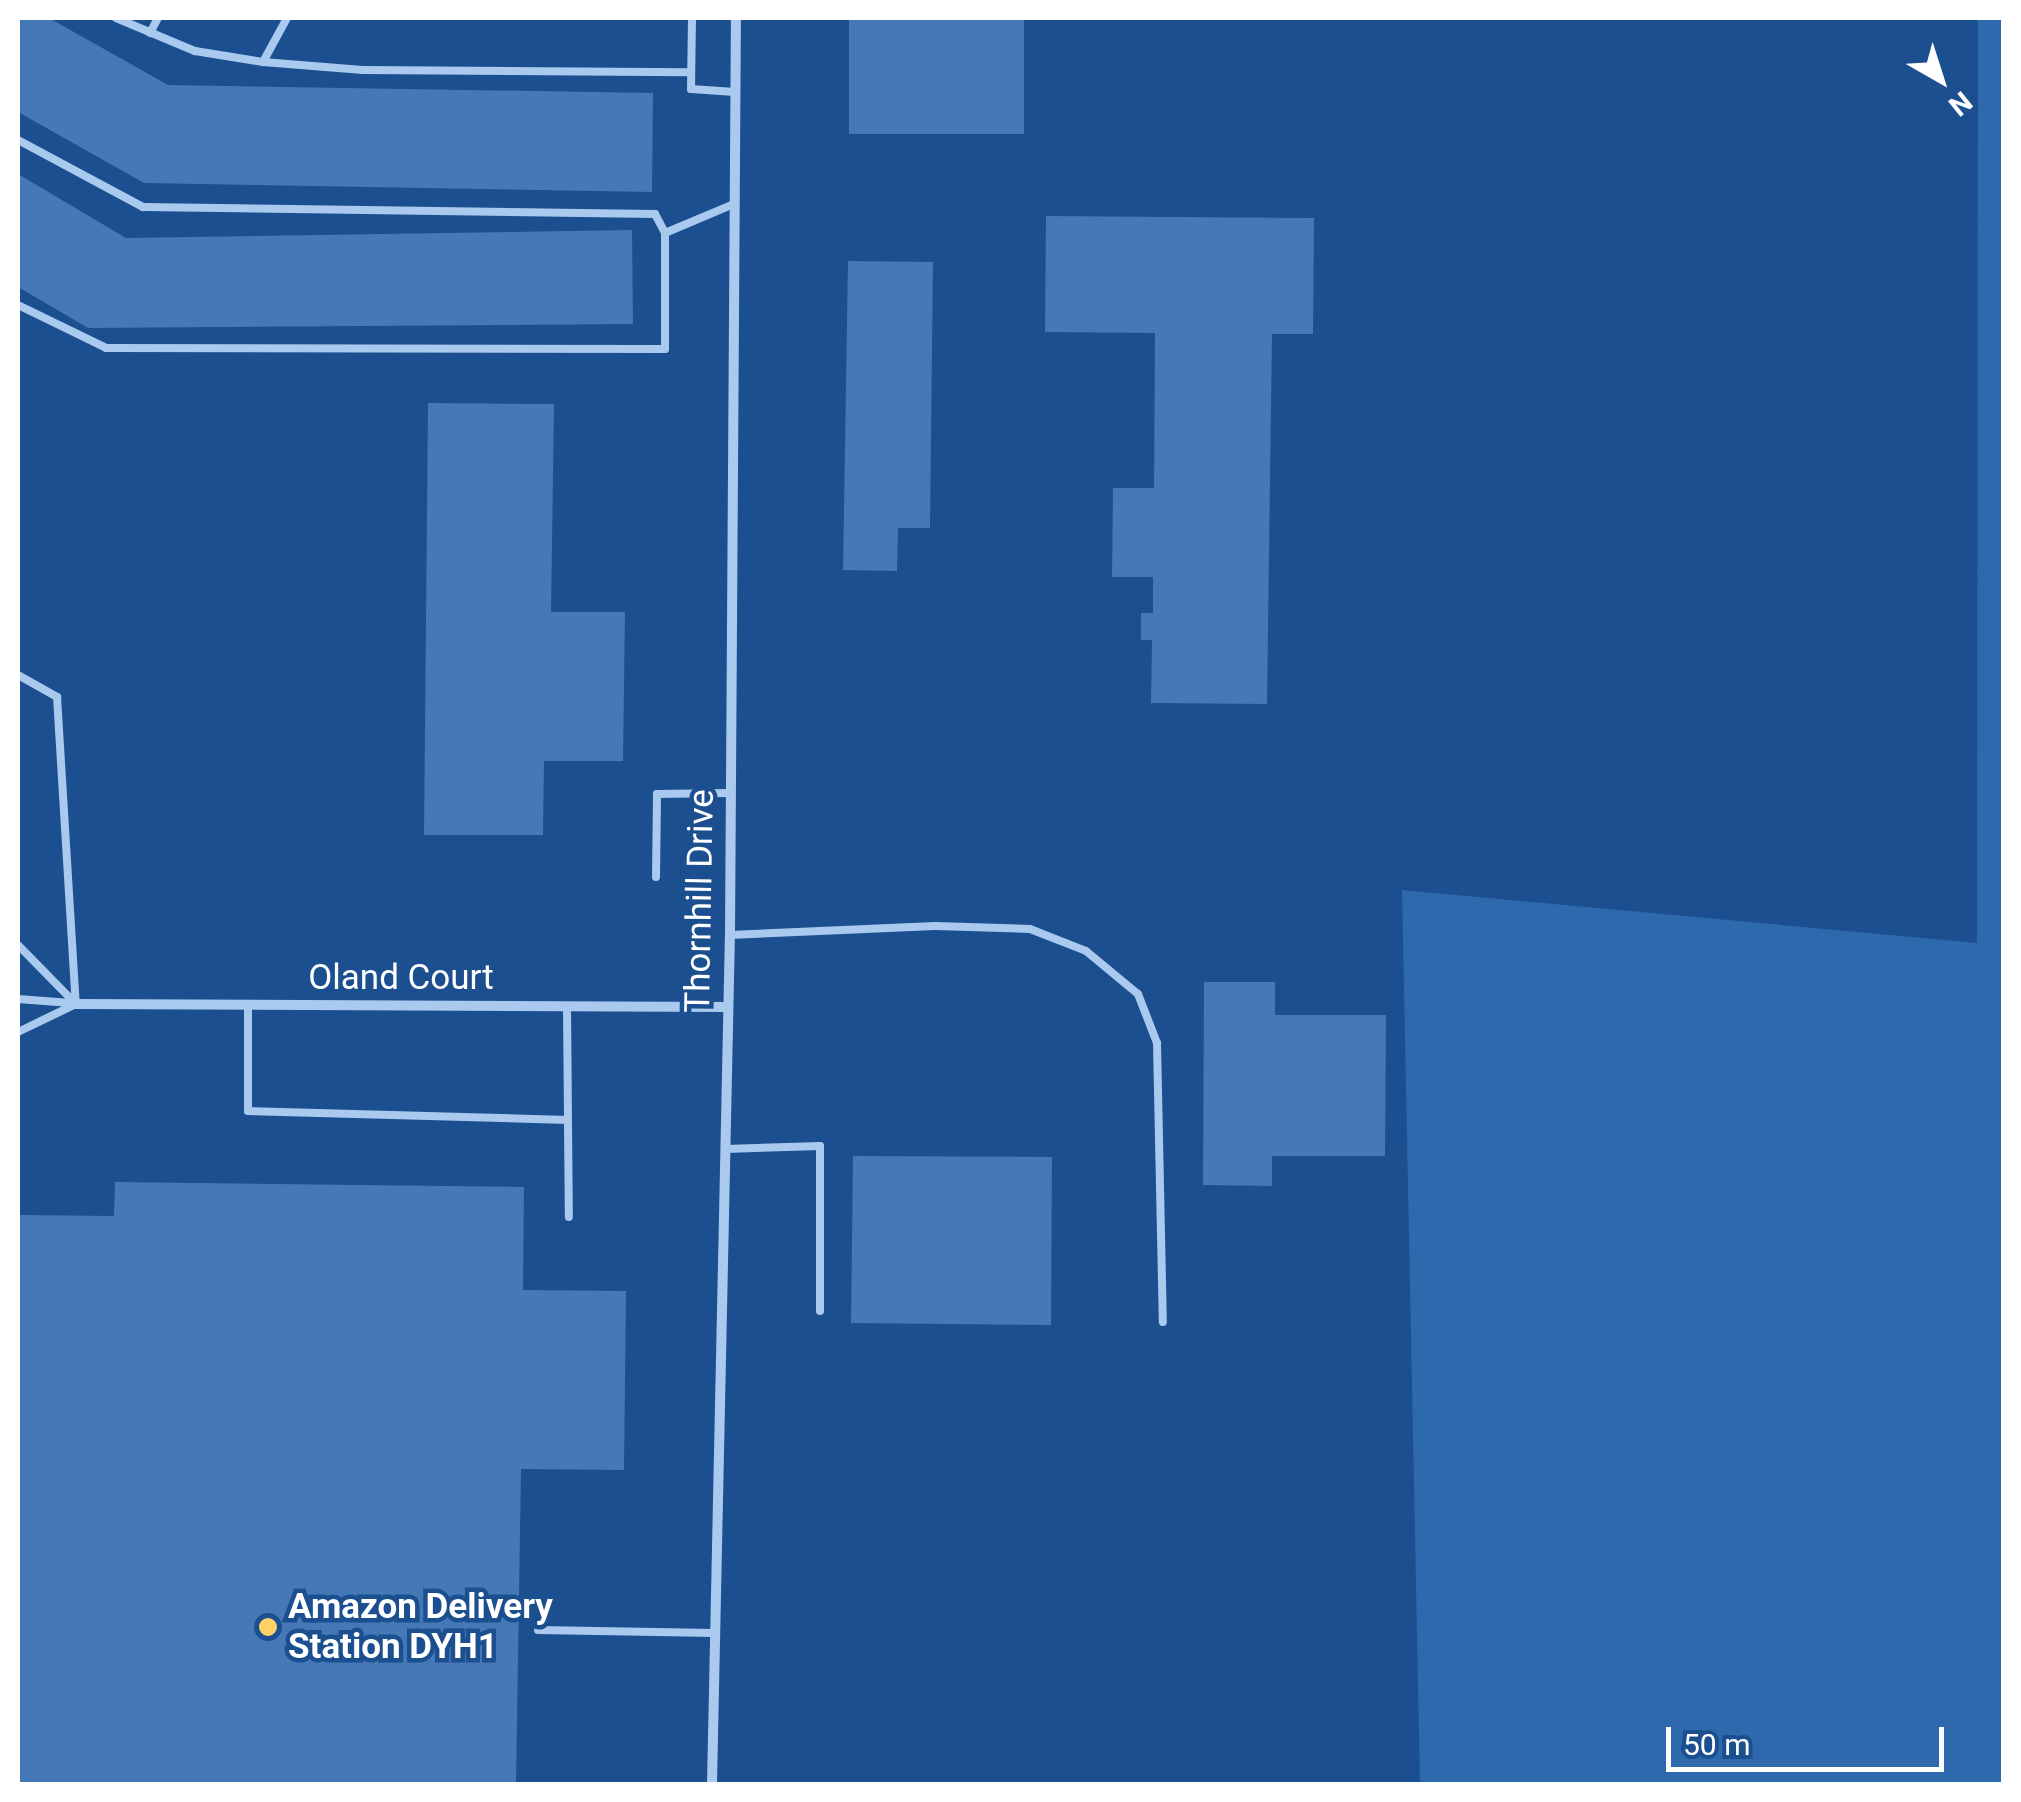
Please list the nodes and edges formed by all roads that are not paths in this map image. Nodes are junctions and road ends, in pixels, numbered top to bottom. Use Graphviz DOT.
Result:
graph roads {
  1 [pos="116,18"];
  2 [pos="158,18"];
  3 [pos="287,18"];
  4 [pos="692,18"];
  5 [pos="736,18"];
  6 [pos="150,33"];
  7 [pos="263,62"];
  8 [pos="690,72"];
  9 [pos="736,92"];
  10 [pos="18,140"];
  11 [pos="734,204"];
  12 [pos="665,234"];
  13 [pos="18,305"];
  14 [pos="18,674"];
  15 [pos="729,793"];
  16 [pos="656,877"];
  17 [pos="730,934"];
  18 [pos="18,945"];
  19 [pos="18,999"];
  20 [pos="76,1004"];
  21 [pos="248,1004"];
  22 [pos="567,1006"];
  23 [pos="726,1007"];
  24 [pos="18,1032"];
  25 [pos="568,1120"];
  26 [pos="725,1149"];
  27 [pos="569,1217"];
  28 [pos="820,1311"];
  29 [pos="1163,1322"];
  30 [pos="538,1630"];
  31 [pos="715,1633"];
  32 [pos="712,1784"];
  1 -- 6 [label="lane"];
  2 -- 6 [label="lane"];
  3 -- 7 [label="lane"];
  4 -- 8 [label="lane"];
  5 -- 9 [label="street, Thornhill Drive"];
  6 -- 7 [label="lane"];
  7 -- 8 [label="lane"];
  8 -- 9 [label="lane"];
  9 -- 11 [label="street, Thornhill Drive"];
  10 -- 12 [label="lane"];
  11 -- 12 [label="lane"];
  11 -- 15 [label="street, Thornhill Drive"];
  12 -- 13 [label="lane"];
  14 -- 20 [label="lane"];
  15 -- 16 [label="lane"];
  15 -- 17 [label="street, Thornhill Drive"];
  17 -- 23 [label="street, Thornhill Drive"];
  17 -- 29 [label="lane"];
  18 -- 20 [label="lane"];
  19 -- 20 [label="lane"];
  20 -- 21 [label="street, Oland Court"];
  20 -- 24 [label="lane"];
  21 -- 22 [label="street, Oland Court"];
  21 -- 25 [label="lane"];
  22 -- 23 [label="street, Oland Court"];
  22 -- 25 [label="lane"];
  23 -- 26 [label="street, Thornhill Drive"];
  25 -- 27 [label="lane"];
  26 -- 28 [label="lane"];
  26 -- 31 [label="street, Thornhill Drive"];
  30 -- 31 [label="lane"];
  31 -- 32 [label="street, Thornhill Drive"];
}
